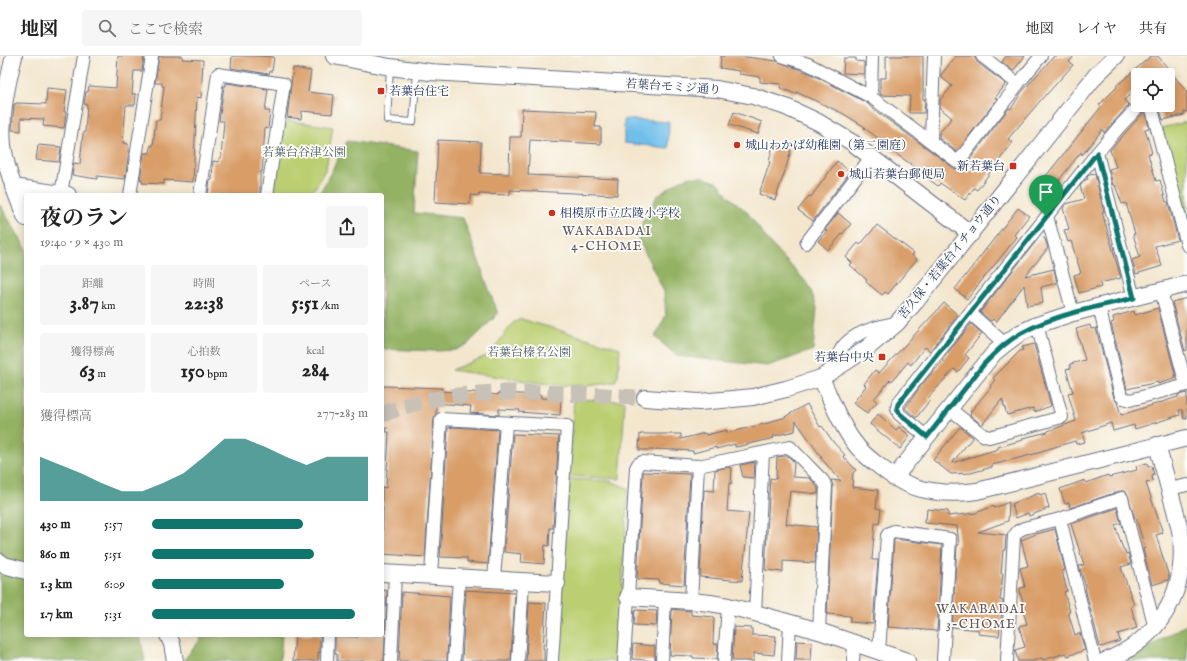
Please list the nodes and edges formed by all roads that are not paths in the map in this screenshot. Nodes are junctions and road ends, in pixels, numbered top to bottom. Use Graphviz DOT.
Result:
graph roads {
  1 [pos="14,56"];
  2 [pos="84,56"];
  3 [pos="152,56"];
  4 [pos="334,56"];
  5 [pos="782,56"];
  6 [pos="872,56"];
  7 [pos="934,56"];
  8 [pos="982,56"];
  9 [pos="1041,56"];
  10 [pos="1116,56"];
  11 [pos="809,60"];
  12 [pos="390,67"];
  13 [pos="417,70"];
  14 [pos="5,73"];
  15 [pos="1018,84"];
  16 [pos="871,97"];
  17 [pos="2,109"];
  18 [pos="1133,112"];
  19 [pos="1153,112"];
  20 [pos="931,141"];
  21 [pos="1097,153"];
  22 [pos="871,157"];
  23 [pos="13,187"];
  24 [pos="52,193"];
  25 [pos="65,193"];
  26 [pos="130,193"];
  27 [pos="200,193"];
  28 [pos="267,193"];
  29 [pos="24,213"];
  30 [pos="1046,216"];
  31 [pos="970,234"];
  32 [pos="806,243"];
  33 [pos="1187,245"];
  34 [pos="1187,284"];
  35 [pos="1161,291"];
  36 [pos="1134,298"];
  37 [pos="1098,307"];
  38 [pos="970,313"];
  39 [pos="1073,313"];
  40 [pos="1037,325"];
  41 [pos="1005,344"];
  42 [pos="821,378"];
  43 [pos="1186,385"];
  44 [pos="645,398"];
  45 [pos="950,409"];
  46 [pos="506,423"];
  47 [pos="927,437"];
  48 [pos="1187,438"];
  49 [pos="1157,445"];
  50 [pos="764,453"];
  51 [pos="698,466"];
  52 [pos="894,478"];
  53 [pos="1187,485"];
  54 [pos="1170,489"];
  55 [pos="1060,519"];
  56 [pos="0,562"];
  57 [pos="24,571"];
  58 [pos="389,573"];
  59 [pos="431,575"];
  60 [pos="459,577"];
  61 [pos="494,580"];
  62 [pos="523,582"];
  63 [pos="557,584"];
  64 [pos="628,597"];
  65 [pos="665,600"];
  66 [pos="691,601"];
  67 [pos="728,606"];
  68 [pos="755,613"];
  69 [pos="790,623"];
  70 [pos="1155,628"];
  71 [pos="819,631"];
  72 [pos="169,637"];
  73 [pos="328,637"];
  74 [pos="854,643"];
  75 [pos="879,651"];
  76 [pos="175,661"];
  77 [pos="327,661"];
  78 [pos="391,661"];
  79 [pos="454,661"];
  80 [pos="518,661"];
  81 [pos="552,661"];
  82 [pos="624,661"];
  83 [pos="662,661"];
  84 [pos="724,661"];
  85 [pos="788,661"];
  86 [pos="852,661"];
  87 [pos="907,661"];
  88 [pos="943,661"];
  89 [pos="1007,661"];
  90 [pos="1095,661"];
  91 [pos="1105,661"];
  1 -- 14 [label="street"];
  2 -- 25 [label="street"];
  3 -- 26 [label="street"];
  4 -- 12 [label="street, 若葉台モミジ通り"];
  5 -- 11 [label="street"];
  6 -- 16 [label="street"];
  7 -- 20 [label="street"];
  8 -- 15 [label="street"];
  9 -- 15 [label="street"];
  10 -- 31 [label="street, 苦久保・若葉台イチョウ通り"];
  11 -- 16 [label="street"];
  12 -- 13 [label="street, 若葉台モミジ通り"];
  12 -- 13 [label="lane"];
  13 -- 22 [label="street, 若葉台モミジ通り"];
  14 -- 17 [label="street"];
  15 -- 20 [label="street"];
  16 -- 20 [label="street"];
  17 -- 23 [label="street"];
  18 -- 21 [label="street"];
  19 -- 33 [label="street"];
  21 -- 30 [label="street"];
  21 -- 36 [label="street"];
  22 -- 31 [label="street, 若葉台モミジ通り"];
  22 -- 32 [label="street"];
  23 -- 24 [label="street"];
  23 -- 29 [label="street"];
  27 -- 28 [label="street"];
  30 -- 38 [label="street"];
  30 -- 39 [label="street"];
  31 -- 42 [label="street, 苦久保・若葉台イチョウ通り"];
  34 -- 35 [label="street"];
  35 -- 36 [label="street"];
  35 -- 43 [label="street"];
  36 -- 37 [label="street"];
  37 -- 39 [label="street"];
  37 -- 43 [label="street"];
  38 -- 41 [label="street"];
  38 -- 47 [label="street"];
  39 -- 40 [label="street"];
  40 -- 41 [label="street"];
  40 -- 45 [label="street"];
  41 -- 45 [label="street"];
  42 -- 44 [label="street, 苦久保・若葉台イチョウ通り"];
  42 -- 52 [label="street"];
  45 -- 47 [label="street"];
  46 -- 59 [label="street"];
  46 -- 61 [label="street"];
  46 -- 63 [label="street"];
  47 -- 52 [label="street"];
  48 -- 49 [label="street"];
  49 -- 52 [label="street"];
  49 -- 54 [label="street"];
  50 -- 51 [label="street"];
  50 -- 68 [label="street"];
  50 -- 71 [label="street"];
  51 -- 64 [label="street"];
  51 -- 66 [label="street"];
  53 -- 54 [label="street"];
  54 -- 70 [label="street"];
  55 -- 70 [label="street"];
  55 -- 89 [label="street"];
  55 -- 90 [label="street"];
  56 -- 57 [label="street"];
  58 -- 59 [label="street"];
  58 -- 78 [label="street"];
  59 -- 60 [label="street"];
  60 -- 61 [label="street"];
  60 -- 79 [label="street"];
  61 -- 62 [label="street"];
  62 -- 63 [label="street"];
  62 -- 80 [label="street"];
  63 -- 81 [label="street"];
  64 -- 65 [label="street"];
  64 -- 82 [label="street"];
  65 -- 66 [label="street"];
  65 -- 83 [label="street"];
  66 -- 67 [label="street"];
  67 -- 68 [label="street"];
  67 -- 84 [label="street"];
  68 -- 69 [label="street"];
  69 -- 71 [label="street"];
  69 -- 85 [label="street"];
  70 -- 91 [label="street"];
  71 -- 74 [label="street"];
  72 -- 76 [label="street"];
  73 -- 77 [label="street"];
  74 -- 75 [label="street"];
  74 -- 86 [label="street"];
  75 -- 87 [label="street"];
  75 -- 88 [label="street"];
}
